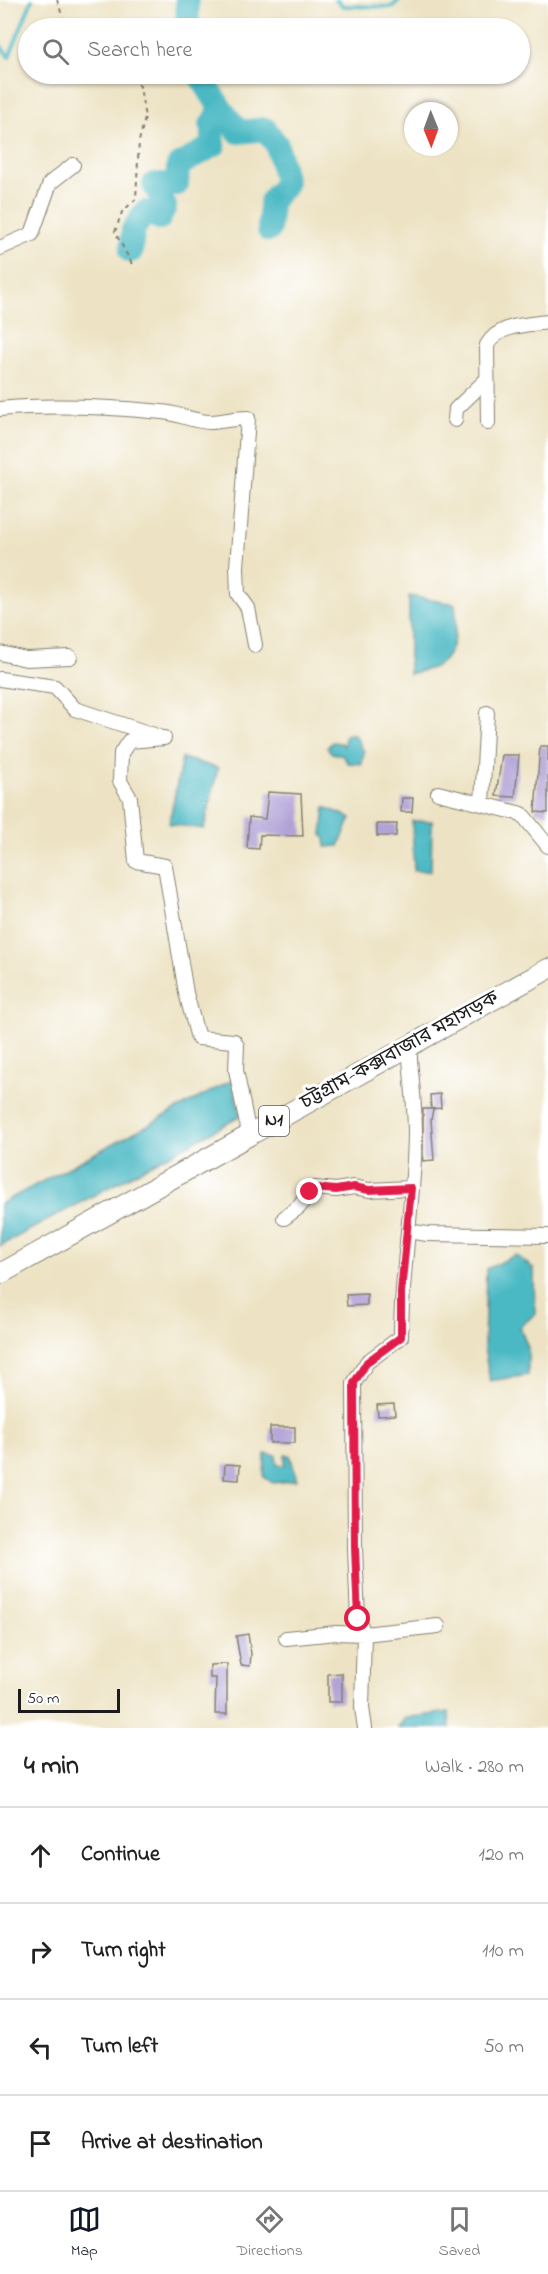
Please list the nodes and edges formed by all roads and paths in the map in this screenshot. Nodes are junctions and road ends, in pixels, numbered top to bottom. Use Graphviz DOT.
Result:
graph roads {
  1 [pos="57,0"];
  2 [pos="63,18"];
  3 [pos="137,84"];
  4 [pos="73,165"];
  5 [pos="0,248"];
  6 [pos="134,268"];
  7 [pos="548,322"];
  8 [pos="486,380"];
  9 [pos="0,409"];
  10 [pos="455,420"];
  11 [pos="488,423"];
  12 [pos="255,645"];
  13 [pos="0,653"];
  14 [pos="70,657"];
  15 [pos="0,679"];
  16 [pos="487,713"];
  17 [pos="438,793"];
  18 [pos="482,803"];
  19 [pos="548,846"];
  20 [pos="548,969"];
  21 [pos="409,1046"];
  22 [pos="249,1135"];
  23 [pos="411,1188"];
  24 [pos="284,1218"];
  25 [pos="408,1231"];
  26 [pos="548,1236"];
  27 [pos="0,1274"];
  28 [pos="438,1626"];
  29 [pos="364,1634"];
  30 [pos="286,1638"];
  31 [pos="365,1728"];
  1 -- 2 [label="path"];
  3 -- 6 [label="path"];
  4 -- 5 [label="street"];
  7 -- 8 [label="street"];
  8 -- 10 [label="street"];
  8 -- 11 [label="street"];
  9 -- 12 [label="street"];
  13 -- 14 [label="street"];
  15 -- 22 [label="street"];
  16 -- 18 [label="street"];
  17 -- 18 [label="street"];
  18 -- 19 [label="street"];
  20 -- 21 [label="highway, চট্টগ্রাম-কক্সবাজার মহাসড়ক / N1"];
  21 -- 22 [label="highway, চট্টগ্রাম-কক্সবাজার মহাসড়ক / N1"];
  21 -- 23 [label="street"];
  22 -- 27 [label="highway, চট্টগ্রাম-কক্সবাজার মহাসড়ক / N1"];
  23 -- 24 [label="street"];
  23 -- 25 [label="street"];
  25 -- 26 [label="street"];
  25 -- 29 [label="street"];
  28 -- 29 [label="street"];
  29 -- 30 [label="street"];
  29 -- 31 [label="street"];
}
